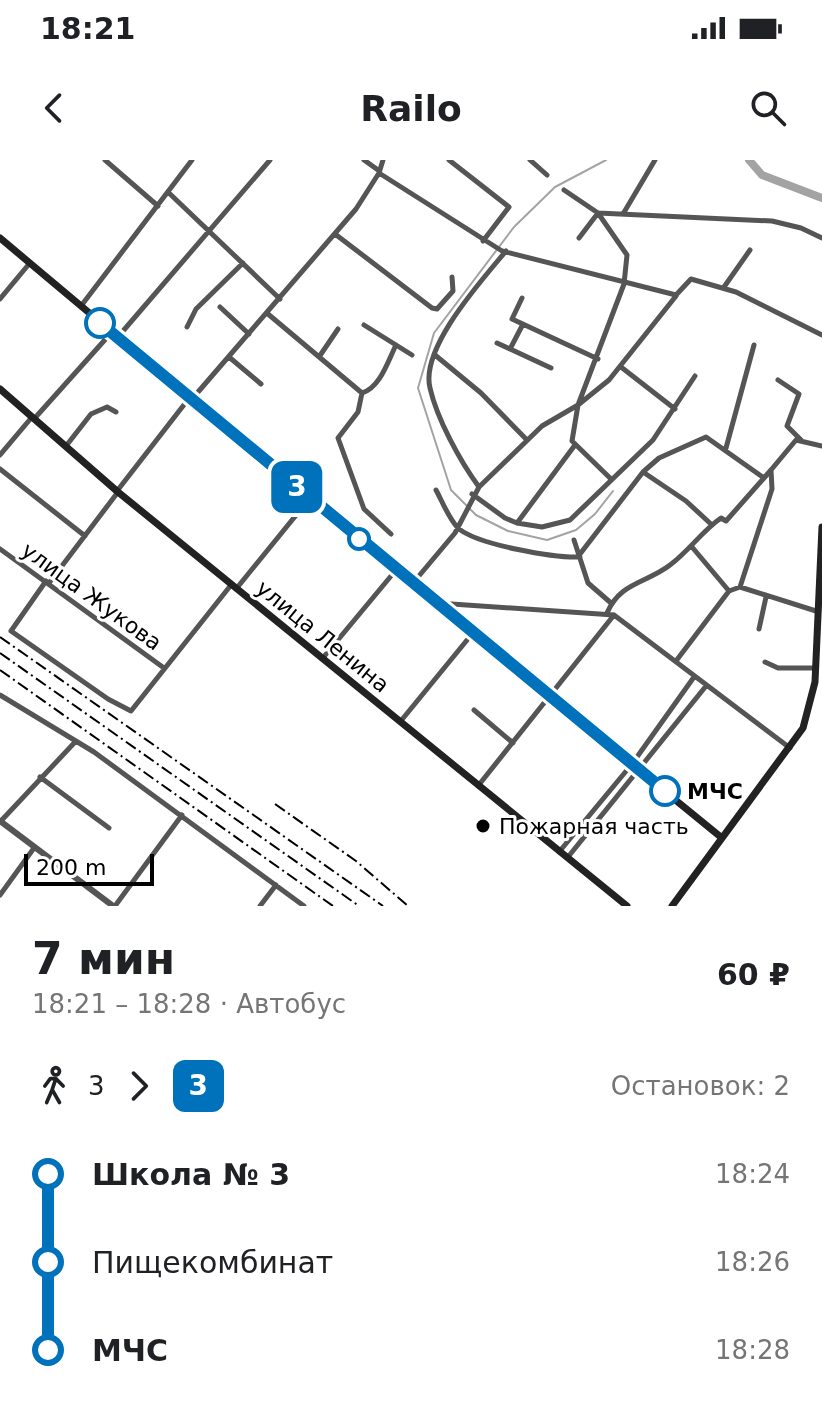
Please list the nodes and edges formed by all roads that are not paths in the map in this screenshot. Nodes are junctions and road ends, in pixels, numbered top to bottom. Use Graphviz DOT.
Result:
graph roads {
  1 [pos="105,160"];
  2 [pos="192,160"];
  3 [pos="270,160"];
  4 [pos="364,160"];
  5 [pos="383,160"];
  6 [pos="449,160"];
  7 [pos="530,160"];
  8 [pos="655,160"];
  9 [pos="378,172"];
  10 [pos="547,175"];
  11 [pos="564,190"];
  12 [pos="169,193"];
  13 [pos="159,206"];
  14 [pos="598,213"];
  15 [pos="623,214"];
  16 [pos="212,232"];
  17 [pos="335,234"];
  18 [pos="0,238"];
  19 [pos="579,238"];
  20 [pos="822,238"];
  21 [pos="485,242"];
  22 [pos="750,250"];
  23 [pos="504,251"];
  24 [pos="243,263"];
  25 [pos="29,264"];
  26 [pos="452,277"];
  27 [pos="624,284"];
  28 [pos="724,287"];
  29 [pos="676,295"];
  30 [pos="522,298"];
  31 [pos="0,299"];
  32 [pos="280,299"];
  33 [pos="81,307"];
  34 [pos="220,307"];
  35 [pos="268,314"];
  36 [pos="523,324"];
  37 [pos="364,325"];
  38 [pos="187,327"];
  39 [pos="338,329"];
  40 [pos="249,334"];
  41 [pos="114,335"];
  42 [pos="822,335"];
  43 [pos="497,343"];
  44 [pos="396,345"];
  45 [pos="754,345"];
  46 [pos="510,349"];
  47 [pos="412,355"];
  48 [pos="434,355"];
  49 [pos="229,357"];
  50 [pos="319,357"];
  51 [pos="598,359"];
  52 [pos="621,367"];
  53 [pos="551,368"];
  54 [pos="695,376"];
  55 [pos="778,380"];
  56 [pos="261,384"];
  57 [pos="0,389"];
  58 [pos="362,393"];
  59 [pos="191,398"];
  60 [pos="578,405"];
  61 [pos="675,409"];
  62 [pos="116,412"];
  63 [pos="33,418"];
  64 [pos="526,439"];
  65 [pos="802,441"];
  66 [pos="575,445"];
  67 [pos="66,446"];
  68 [pos="822,446"];
  69 [pos="726,448"];
  70 [pos="0,455"];
  71 [pos="0,469"];
  72 [pos="771,470"];
  73 [pos="643,472"];
  74 [pos="764,478"];
  75 [pos="611,479"];
  76 [pos="479,487"];
  77 [pos="436,490"];
  78 [pos="118,492"];
  79 [pos="472,494"];
  80 [pos="310,498"];
  81 [pos="517,523"];
  82 [pos="712,525"];
  83 [pos="822,527"];
  84 [pos="458,528"];
  85 [pos="391,534"];
  86 [pos="85,536"];
  87 [pos="574,540"];
  88 [pos="692,547"];
  89 [pos="0,549"];
  90 [pos="580,556"];
  91 [pos="397,570"];
  92 [pos="47,582"];
  93 [pos="413,583"];
  94 [pos="233,587"];
  95 [pos="740,587"];
  96 [pos="729,591"];
  97 [pos="766,597"];
  98 [pos="436,603"];
  99 [pos="611,603"];
  100 [pos="818,606"];
  101 [pos="606,613"];
  102 [pos="614,615"];
  103 [pos="759,629"];
  104 [pos="472,634"];
  105 [pos="322,659"];
  106 [pos="676,661"];
  107 [pos="765,662"];
  108 [pos="815,668"];
  109 [pos="164,669"];
  110 [pos="694,677"];
  111 [pos="819,683"];
  112 [pos="706,686"];
  113 [pos="0,695"];
  114 [pos="550,697"];
  115 [pos="474,710"];
  116 [pos="400,722"];
  117 [pos="76,741"];
  118 [pos="513,743"];
  119 [pos="790,748"];
  120 [pos="632,764"];
  121 [pos="640,770"];
  122 [pos="40,777"];
  123 [pos="478,786"];
  124 [pos="182,815"];
  125 [pos="0,821"];
  126 [pos="109,828"];
  127 [pos="722,838"];
  128 [pos="34,848"];
  129 [pos="559,852"];
  130 [pos="567,858"];
  131 [pos="276,885"];
  132 [pos="0,895"];
  133 [pos="114,906"];
  134 [pos="260,906"];
  135 [pos="304,906"];
  136 [pos="627,906"];
  137 [pos="672,906"];
  1 -- 13 [label="street"];
  2 -- 12 [label="street"];
  3 -- 16 [label="street"];
  4 -- 9 [label="street"];
  5 -- 9 [label="street"];
  6 -- 21 [label="street"];
  7 -- 10 [label="street"];
  8 -- 15 [label="street"];
  9 -- 17 [label="street"];
  9 -- 21 [label="street"];
  11 -- 14 [label="street"];
  12 -- 13 [label="street"];
  12 -- 16 [label="street"];
  13 -- 33 [label="street"];
  14 -- 15 [label="street"];
  14 -- 19 [label="street"];
  14 -- 27 [label="street"];
  15 -- 20 [label="street"];
  16 -- 24 [label="street"];
  16 -- 41 [label="street"];
  17 -- 26 [label="street"];
  17 -- 32 [label="street"];
  18 -- 25 [label="main road"];
  21 -- 23 [label="street"];
  22 -- 28 [label="street"];
  23 -- 27 [label="street"];
  23 -- 48 [label="street"];
  24 -- 32 [label="street"];
  24 -- 38 [label="street"];
  25 -- 31 [label="street"];
  25 -- 33 [label="main road"];
  27 -- 29 [label="street"];
  27 -- 51 [label="street"];
  28 -- 29 [label="street"];
  28 -- 42 [label="street"];
  29 -- 52 [label="street"];
  30 -- 36 [label="street"];
  32 -- 35 [label="street"];
  33 -- 41 [label="main road"];
  34 -- 40 [label="street"];
  35 -- 40 [label="street"];
  35 -- 50 [label="street"];
  36 -- 46 [label="street"];
  36 -- 51 [label="street"];
  37 -- 44 [label="street"];
  39 -- 50 [label="street"];
  40 -- 49 [label="street"];
  41 -- 59 [label="main road"];
  41 -- 63 [label="street"];
  43 -- 46 [label="street"];
  44 -- 47 [label="street"];
  44 -- 58 [label="street"];
  45 -- 69 [label="street"];
  46 -- 53 [label="street"];
  48 -- 64 [label="street"];
  48 -- 76 [label="street"];
  49 -- 56 [label="street"];
  49 -- 59 [label="street"];
  50 -- 58 [label="street"];
  51 -- 60 [label="street"];
  52 -- 60 [label="street"];
  52 -- 61 [label="street"];
  54 -- 61 [label="street"];
  55 -- 65 [label="street"];
  57 -- 63 [label="main road, улица Ленина"];
  58 -- 85 [label="street"];
  59 -- 78 [label="street"];
  59 -- 80 [label="main road"];
  60 -- 64 [label="street"];
  60 -- 66 [label="street"];
  61 -- 75 [label="street"];
  62 -- 67 [label="street"];
  63 -- 67 [label="main road, улица Ленина"];
  63 -- 70 [label="street"];
  64 -- 76 [label="street"];
  65 -- 68 [label="street"];
  65 -- 72 [label="street"];
  66 -- 75 [label="street"];
  66 -- 81 [label="street"];
  67 -- 78 [label="main road, улица Ленина"];
  69 -- 73 [label="street"];
  69 -- 74 [label="street"];
  71 -- 86 [label="street"];
  72 -- 74 [label="street"];
  72 -- 95 [label="street"];
  73 -- 82 [label="street"];
  73 -- 90 [label="street"];
  74 -- 82 [label="street"];
  75 -- 81 [label="street"];
  76 -- 79 [label="street"];
  77 -- 84 [label="street"];
  78 -- 86 [label="street"];
  78 -- 94 [label="main road, улица Ленина"];
  79 -- 81 [label="street"];
  79 -- 84 [label="street"];
  80 -- 91 [label="main road"];
  80 -- 94 [label="street"];
  82 -- 88 [label="street"];
  83 -- 100 [label="main road"];
  84 -- 90 [label="street"];
  84 -- 93 [label="street"];
  86 -- 92 [label="street"];
  87 -- 90 [label="street"];
  88 -- 96 [label="street"];
  88 -- 99 [label="street"];
  89 -- 92 [label="street, улица Жукова"];
  90 -- 99 [label="street"];
  91 -- 93 [label="main road"];
  91 -- 105 [label="street"];
  92 -- 109 [label="street, улица Жукова"];
  92 -- 109 [label="street"];
  93 -- 98 [label="main road"];
  94 -- 105 [label="main road, улица Ленина"];
  94 -- 109 [label="street"];
  95 -- 96 [label="street"];
  95 -- 97 [label="street"];
  96 -- 106 [label="street"];
  97 -- 100 [label="street"];
  97 -- 103 [label="street"];
  98 -- 101 [label="street"];
  98 -- 104 [label="main road"];
  99 -- 101 [label="street"];
  100 -- 108 [label="main road"];
  101 -- 102 [label="street"];
  102 -- 106 [label="street"];
  102 -- 114 [label="street"];
  104 -- 114 [label="main road"];
  104 -- 116 [label="street"];
  105 -- 116 [label="main road, улица Ленина"];
  106 -- 110 [label="street"];
  107 -- 108 [label="street"];
  108 -- 111 [label="main road"];
  110 -- 112 [label="street"];
  110 -- 120 [label="street"];
  111 -- 119 [label="main road"];
  112 -- 119 [label="street"];
  112 -- 121 [label="street"];
  113 -- 117 [label="street"];
  114 -- 118 [label="street"];
  114 -- 120 [label="main road"];
  115 -- 118 [label="street"];
  116 -- 123 [label="main road, улица Ленина"];
  117 -- 122 [label="street"];
  117 -- 124 [label="street"];
  118 -- 123 [label="street"];
  119 -- 127 [label="main road"];
  120 -- 121 [label="main road"];
  120 -- 129 [label="street"];
  121 -- 127 [label="main road"];
  121 -- 130 [label="street"];
  122 -- 125 [label="street"];
  122 -- 126 [label="street"];
  123 -- 129 [label="main road, улица Ленина"];
  124 -- 131 [label="street"];
  124 -- 133 [label="street"];
  125 -- 128 [label="street"];
  127 -- 137 [label="main road"];
  128 -- 132 [label="street"];
  128 -- 133 [label="street"];
  129 -- 130 [label="main road, улица Ленина"];
  130 -- 136 [label="main road, улица Ленина"];
  131 -- 134 [label="street"];
  131 -- 135 [label="street"];
}
